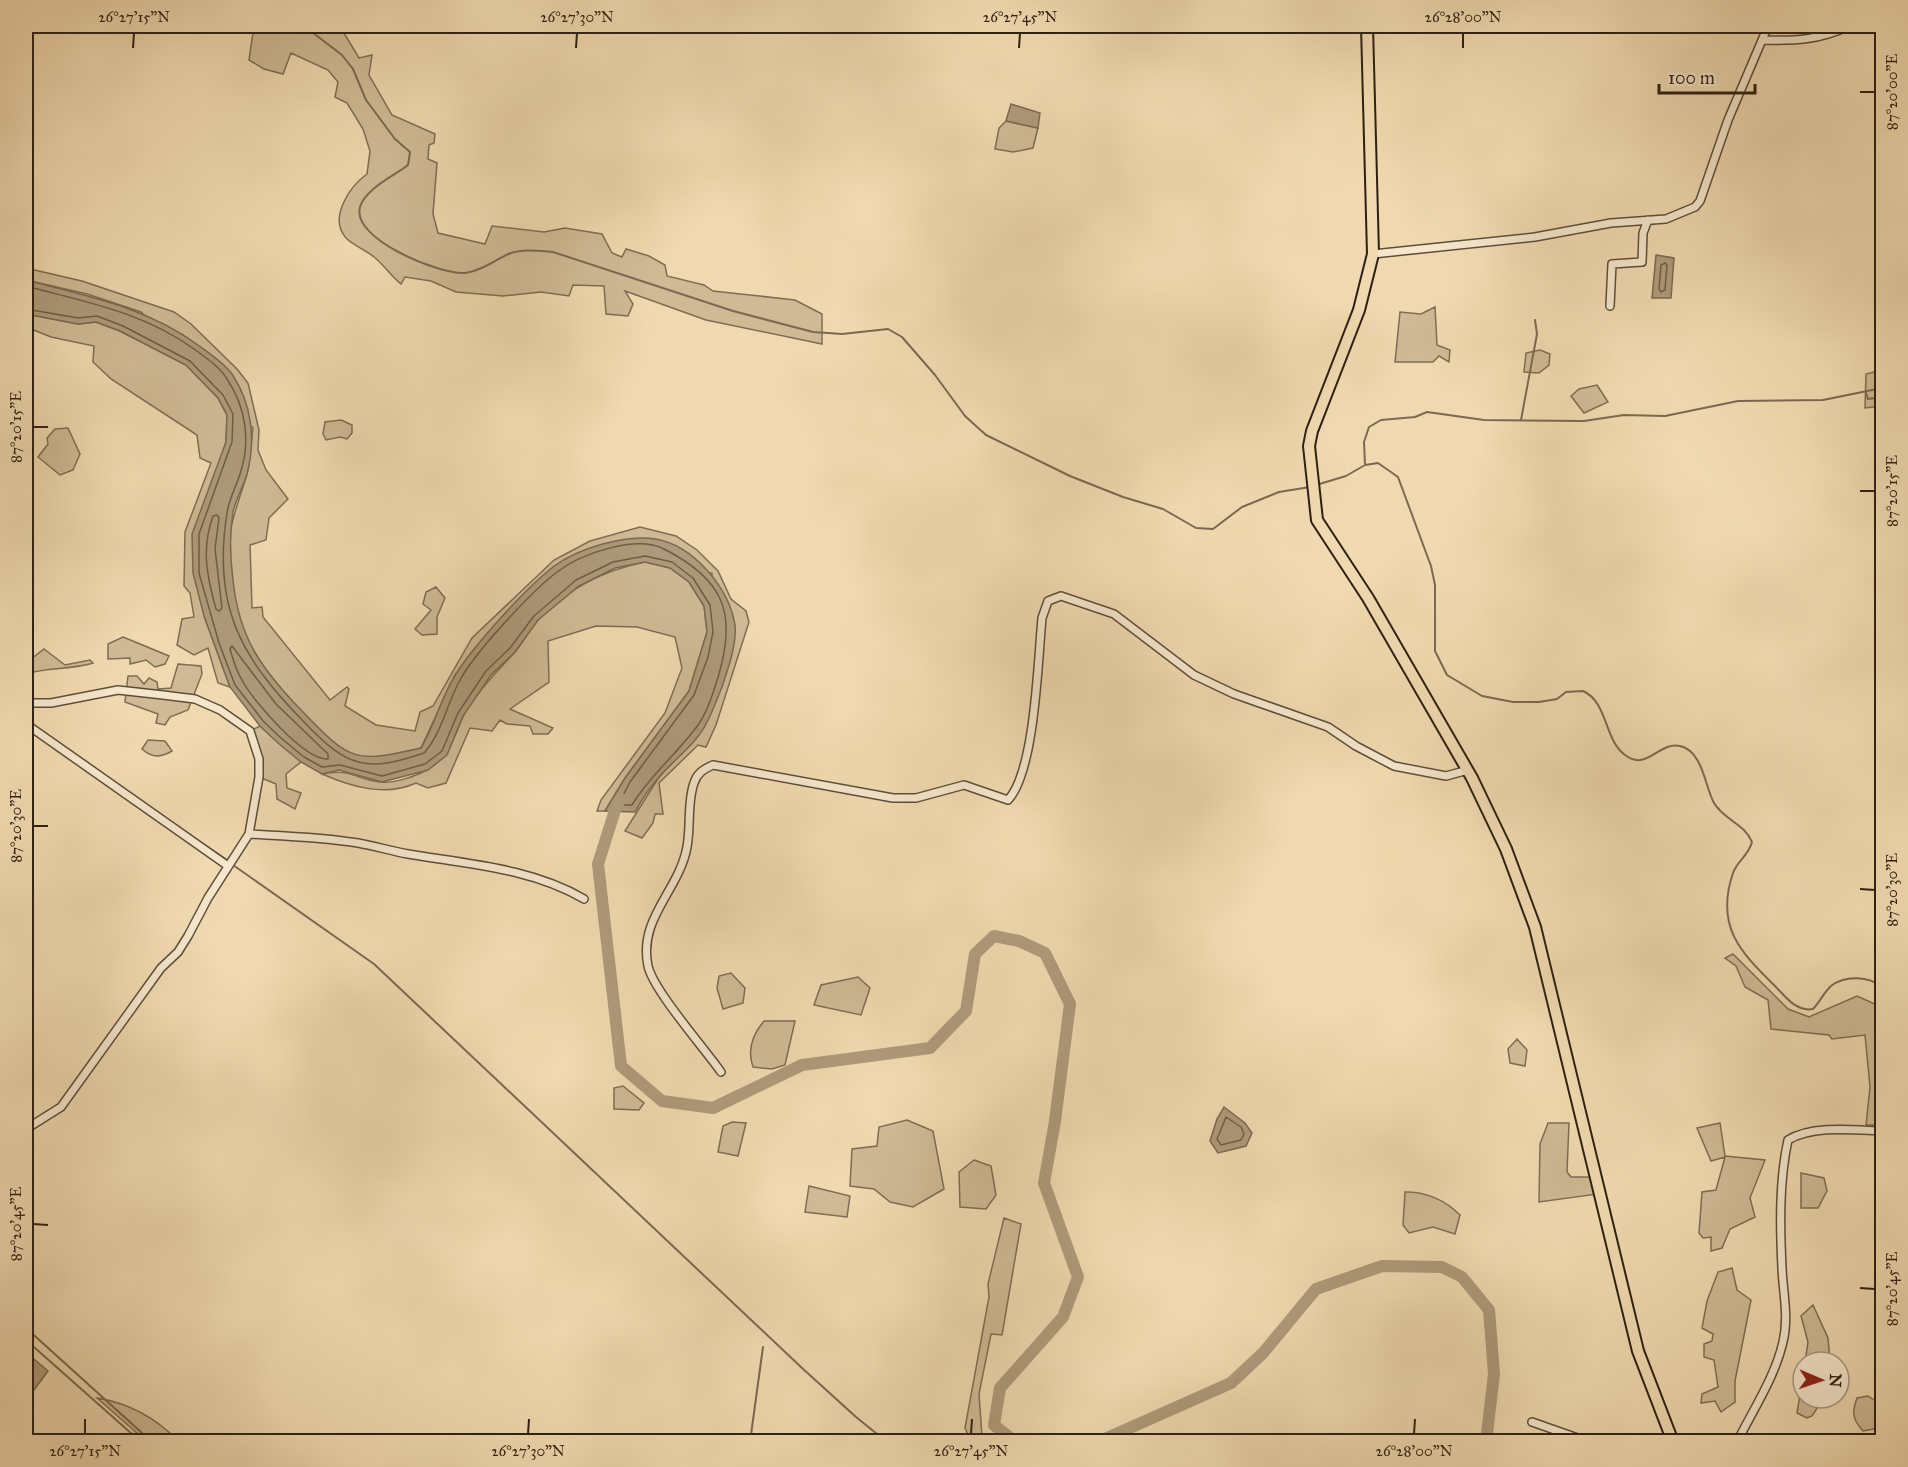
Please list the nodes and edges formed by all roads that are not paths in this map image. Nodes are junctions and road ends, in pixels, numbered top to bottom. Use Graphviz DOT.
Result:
graph roads {
  1 [pos="1367,26"];
  2 [pos="1768,26"];
  3 [pos="1849,26"];
  4 [pos="1763,40"];
  5 [pos="1648,220"];
  6 [pos="1373,254"];
  7 [pos="1610,306"];
  8 [pos="26,703"];
  9 [pos="26,724"];
  10 [pos="1468,770"];
  11 [pos="249,834"];
  12 [pos="228,866"];
  13 [pos="584,899"];
  14 [pos="722,1072"];
  15 [pos="26,1129"];
  16 [pos="1882,1131"];
  17 [pos="1532,1422"];
  18 [pos="1589,1442"];
  19 [pos="1673,1442"];
  20 [pos="1737,1442"];
  1 -- 6 [label="main road"];
  2 -- 4 [label="street"];
  3 -- 4 [label="street"];
  4 -- 5 [label="street"];
  5 -- 6 [label="street"];
  5 -- 7 [label="street"];
  6 -- 10 [label="main road"];
  8 -- 11 [label="street"];
  9 -- 12 [label="street"];
  10 -- 14 [label="street"];
  10 -- 19 [label="main road"];
  11 -- 12 [label="street"];
  11 -- 13 [label="street"];
  12 -- 15 [label="street"];
  16 -- 20 [label="street"];
  17 -- 18 [label="street"];
}
